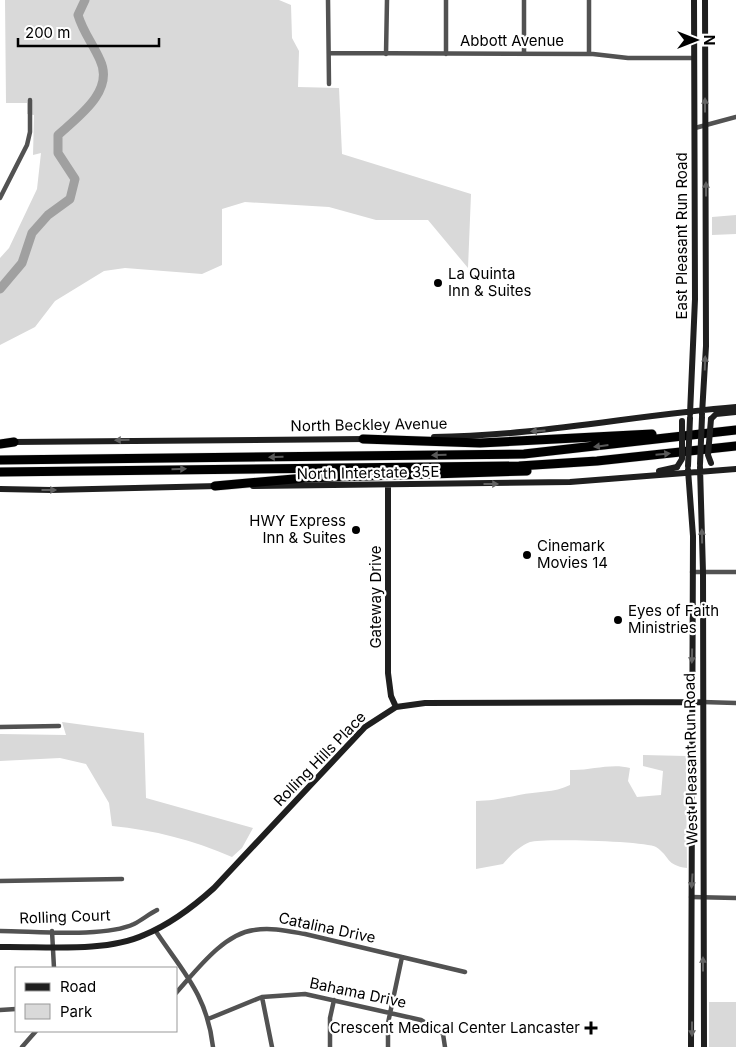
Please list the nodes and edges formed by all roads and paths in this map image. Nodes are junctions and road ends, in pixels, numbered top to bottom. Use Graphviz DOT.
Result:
graph roads {
  1 [pos="328,0"];
  2 [pos="387,0"];
  3 [pos="446,0"];
  4 [pos="524,0"];
  5 [pos="589,0"];
  6 [pos="694,0"];
  7 [pos="705,0"];
  8 [pos="329,53"];
  9 [pos="386,54"];
  10 [pos="446,54"];
  11 [pos="524,54"];
  12 [pos="589,54"];
  13 [pos="694,58"];
  14 [pos="705,58"];
  15 [pos="329,84"];
  16 [pos="30,100"];
  17 [pos="736,117"];
  18 [pos="705,126"];
  19 [pos="694,128"];
  20 [pos="0,198"];
  21 [pos="706,208"];
  22 [pos="695,209"];
  23 [pos="695,240"];
  24 [pos="706,240"];
  25 [pos="696,290"];
  26 [pos="706,290"];
  27 [pos="736,407"];
  28 [pos="690,410"];
  29 [pos="702,410"];
  30 [pos="736,412"];
  31 [pos="669,413"];
  32 [pos="736,430"];
  33 [pos="363,439"];
  34 [pos="14,442"];
  35 [pos="0,443"];
  36 [pos="736,446"];
  37 [pos="0,460"];
  38 [pos="597,461"];
  39 [pos="700,467"];
  40 [pos="688,469"];
  41 [pos="736,469"];
  42 [pos="0,472"];
  43 [pos="639,477"];
  44 [pos="388,485"];
  45 [pos="215,486"];
  46 [pos="0,489"];
  47 [pos="692,572"];
  48 [pos="703,572"];
  49 [pos="736,572"];
  50 [pos="691,702"];
  51 [pos="702,702"];
  52 [pos="736,703"];
  53 [pos="396,707"];
  54 [pos="58,726"];
  55 [pos="0,727"];
  56 [pos="122,879"];
  57 [pos="0,881"];
  58 [pos="691,897"];
  59 [pos="704,897"];
  60 [pos="736,898"];
  61 [pos="157,910"];
  62 [pos="155,930"];
  63 [pos="52,931"];
  64 [pos="0,932"];
  65 [pos="53,946"];
  66 [pos="0,947"];
  67 [pos="402,957"];
  68 [pos="54,967"];
  69 [pos="465,972"];
  70 [pos="190,978"];
  71 [pos="178,991"];
  72 [pos="262,997"];
  73 [pos="334,1000"];
  74 [pos="15,1009"];
  75 [pos="0,1010"];
  76 [pos="692,1012"];
  77 [pos="704,1012"];
  78 [pos="390,1013"];
  79 [pos="208,1018"];
  80 [pos="35,1032"];
  81 [pos="22,1047"];
  82 [pos="213,1047"];
  83 [pos="272,1047"];
  84 [pos="330,1047"];
  85 [pos="388,1047"];
  86 [pos="445,1047"];
  87 [pos="692,1047"];
  88 [pos="704,1047"];
  1 -- 8 [label="street"];
  2 -- 9 [label="street"];
  3 -- 10 [label="street"];
  4 -- 11 [label="street"];
  5 -- 12 [label="street"];
  6 -- 13 [label="main road, East Pleasant Run Road"];
  7 -- 14 [label="main road, East Pleasant Run Road"];
  8 -- 9 [label="street, Abbott Avenue"];
  8 -- 15 [label="street"];
  9 -- 10 [label="street, Abbott Avenue"];
  10 -- 11 [label="street, Abbott Avenue"];
  11 -- 12 [label="street, Abbott Avenue"];
  12 -- 13 [label="street, Abbott Avenue"];
  13 -- 14 [label="main road"];
  13 -- 19 [label="main road, East Pleasant Run Road"];
  18 -- 14 [label="main road, East Pleasant Run Road, one-way"];
  16 -- 20 [label="street"];
  17 -- 18 [label="street"];
  18 -- 19 [label="street"];
  21 -- 18 [label="main road, East Pleasant Run Road, one-way"];
  19 -- 22 [label="main road, East Pleasant Run Road"];
  21 -- 22 [label="main road"];
  21 -- 24 [label="main road, East Pleasant Run Road"];
  22 -- 23 [label="main road, East Pleasant Run Road"];
  23 -- 24 [label="main road"];
  23 -- 25 [label="main road, East Pleasant Run Road"];
  24 -- 26 [label="main road, East Pleasant Run Road"];
  25 -- 26 [label="main road"];
  25 -- 28 [label="main road, East Pleasant Run Road"];
  29 -- 26 [label="main road, East Pleasant Run Road, one-way"];
  27 -- 29 [label="main road, North Beckley Avenue"];
  28 -- 29 [label="main road, North Beckley Avenue"];
  28 -- 31 [label="main road, North Beckley Avenue"];
  28 -- 40 [label="main road, East Pleasant Run Road, bridge"];
  29 -- 39 [label="main road, East Pleasant Run Road, bridge"];
  30 -- 41 [label="main road, bridge"];
  31 -- 33 [label="main road, North Beckley Avenue, one-way"];
  31 -- 43 [label="main road, bridge"];
  32 -- 33 [label="highway"];
  32 -- 37 [label="highway, one-way"];
  33 -- 34 [label="main road, North Beckley Avenue, one-way"];
  34 -- 35 [label="highway"];
  38 -- 36 [label="highway, one-way"];
  42 -- 38 [label="highway, one-way"];
  38 -- 45 [label="highway"];
  39 -- 40 [label="main road, North Interstate 35E"];
  39 -- 41 [label="main road, North Interstate 35E"];
  48 -- 39 [label="main road, West Pleasant Run Road, one-way"];
  40 -- 43 [label="main road, North Interstate 35E"];
  40 -- 47 [label="main road, West Pleasant Run Road"];
  44 -- 43 [label="main road, North Interstate 35E, one-way"];
  44 -- 45 [label="main road, North Interstate 35E"];
  44 -- 53 [label="main road, Gateway Drive"];
  46 -- 45 [label="main road, North Interstate 35E, one-way"];
  47 -- 48 [label="street"];
  47 -- 50 [label="main road, West Pleasant Run Road, one-way"];
  48 -- 49 [label="street"];
  48 -- 51 [label="main road, West Pleasant Run Road"];
  50 -- 51 [label="main road, Rolling Hills Place"];
  50 -- 53 [label="main road, Rolling Hills Place"];
  50 -- 58 [label="main road, West Pleasant Run Road, one-way"];
  51 -- 52 [label="street"];
  51 -- 59 [label="main road, West Pleasant Run Road"];
  53 -- 62 [label="main road, Rolling Hills Place"];
  54 -- 55 [label="street"];
  56 -- 57 [label="street"];
  58 -- 59 [label="street"];
  58 -- 76 [label="main road, West Pleasant Run Road"];
  59 -- 60 [label="street"];
  77 -- 59 [label="main road, West Pleasant Run Road, one-way"];
  61 -- 63 [label="street, Rolling Court"];
  62 -- 65 [label="main road, Rolling Hills Place"];
  62 -- 70 [label="street"];
  63 -- 64 [label="street, Rolling Court"];
  63 -- 65 [label="street"];
  65 -- 66 [label="main road, Rolling Hills Place"];
  65 -- 68 [label="street"];
  67 -- 69 [label="street, Catalina Drive"];
  67 -- 70 [label="street, Catalina Drive"];
  67 -- 78 [label="street"];
  70 -- 71 [label="street, Catalina Drive"];
  70 -- 79 [label="street"];
  72 -- 73 [label="street, Bahama Drive"];
  72 -- 79 [label="street, Bahama Drive"];
  72 -- 83 [label="street"];
  73 -- 78 [label="street, Bahama Drive"];
  73 -- 84 [label="street"];
  74 -- 75 [label="street"];
  76 -- 77 [label="main road"];
  76 -- 87 [label="main road, West Pleasant Run Road, one-way"];
  77 -- 88 [label="main road, West Pleasant Run Road"];
  78 -- 85 [label="street"];
  78 -- 86 [label="street, Bahama Drive"];
  79 -- 82 [label="street"];
  80 -- 81 [label="street"];
}
